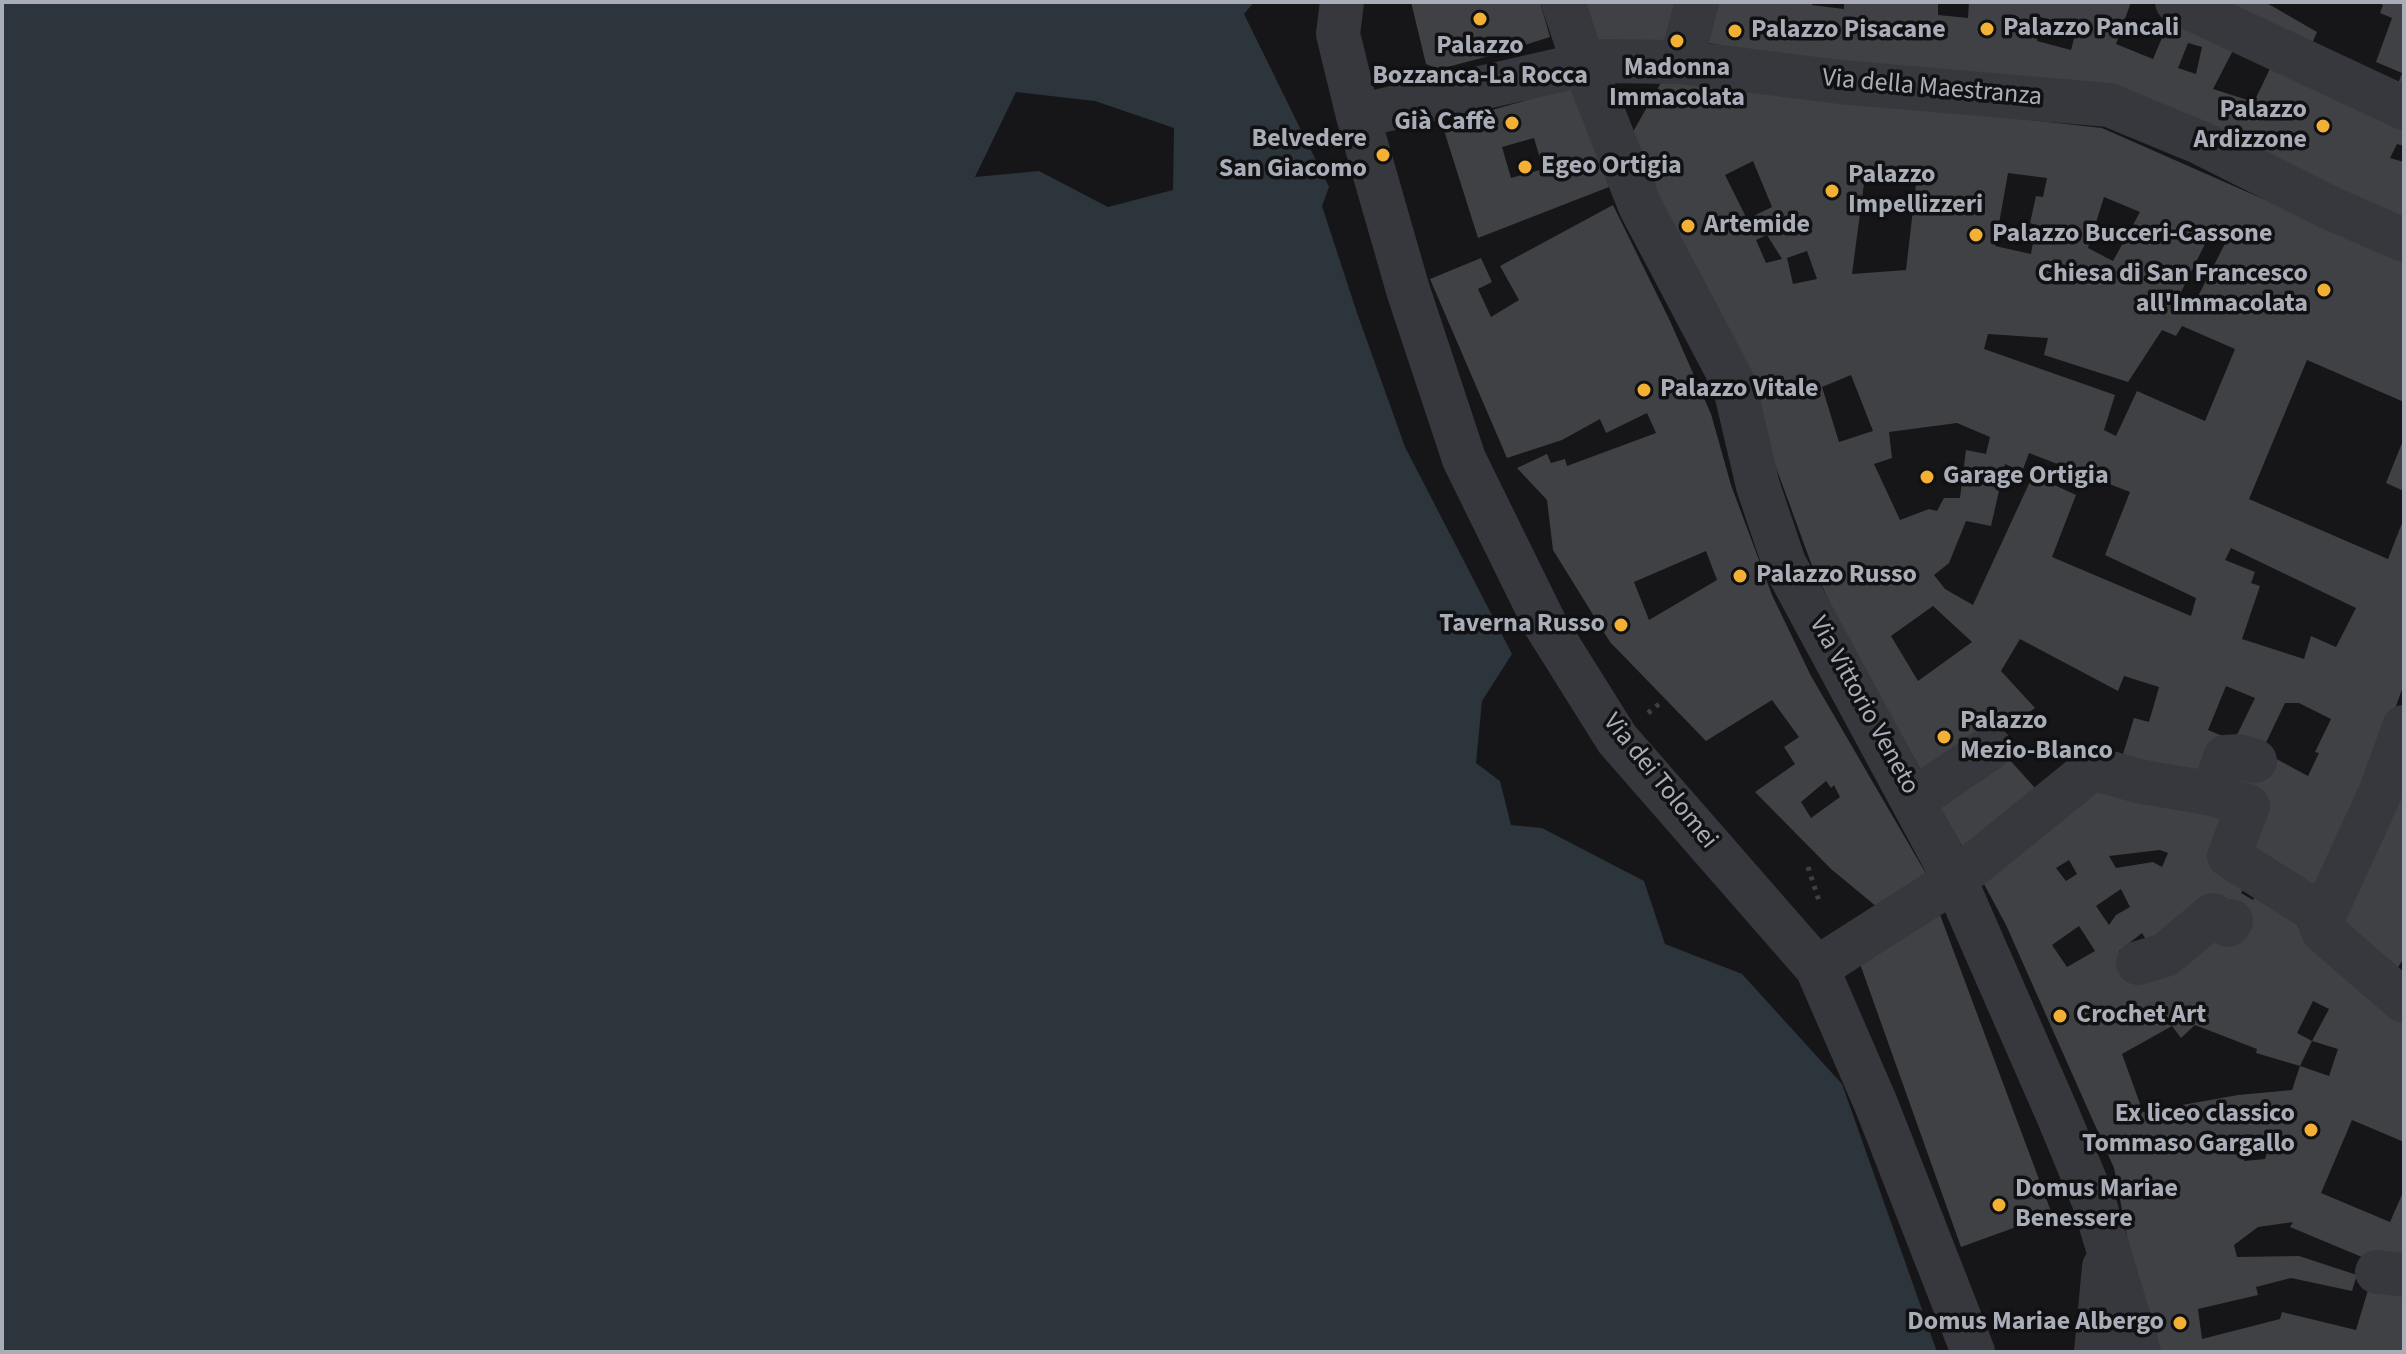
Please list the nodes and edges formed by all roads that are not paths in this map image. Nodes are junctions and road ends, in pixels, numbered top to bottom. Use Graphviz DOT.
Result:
graph roads {
  1 [pos="1342,2"];
  2 [pos="1563,2"];
  3 [pos="1697,2"];
  4 [pos="2177,2"];
  5 [pos="1583,62"];
  6 [pos="1681,62"];
  7 [pos="2404,108"];
  8 [pos="1358,116"];
  9 [pos="2404,240"];
  10 [pos="2404,727"];
  11 [pos="1990,748"];
  12 [pos="2255,761"];
  13 [pos="2213,794"];
  14 [pos="1914,800"];
  15 [pos="1955,880"];
  16 [pos="2246,898"];
  17 [pos="2323,916"];
  18 [pos="2138,963"];
  19 [pos="1817,968"];
  20 [pos="2404,1001"];
  21 [pos="2106,1245"];
  22 [pos="1973,1352"];
  23 [pos="2096,1352"];
  24 [pos="2139,1352"];
  1 -- 8 [label="street, Via dei Tolomei"];
  2 -- 5 [label="street, Via Vittorio Veneto"];
  3 -- 6 [label="street"];
  4 -- 7 [label="street"];
  5 -- 6 [label="street, Via della Maestranza"];
  5 -- 8 [label="street, Via della Maestranza"];
  5 -- 14 [label="street, Via Vittorio Veneto"];
  6 -- 9 [label="street, Via della Maestranza"];
  8 -- 19 [label="street, Via dei Tolomei"];
  10 -- 17 [label="street"];
  11 -- 14 [label="street"];
  12 -- 13 [label="street"];
  13 -- 15 [label="street"];
  13 -- 16 [label="street"];
  14 -- 15 [label="street, Via Vittorio Veneto"];
  15 -- 19 [label="street"];
  15 -- 21 [label="street, Via Vittorio Veneto"];
  16 -- 17 [label="street"];
  16 -- 18 [label="street"];
  17 -- 20 [label="street"];
  19 -- 22 [label="street, Via dei Tolomei"];
  21 -- 23 [label="street"];
  21 -- 24 [label="street, Via Vittorio Veneto"];
}
